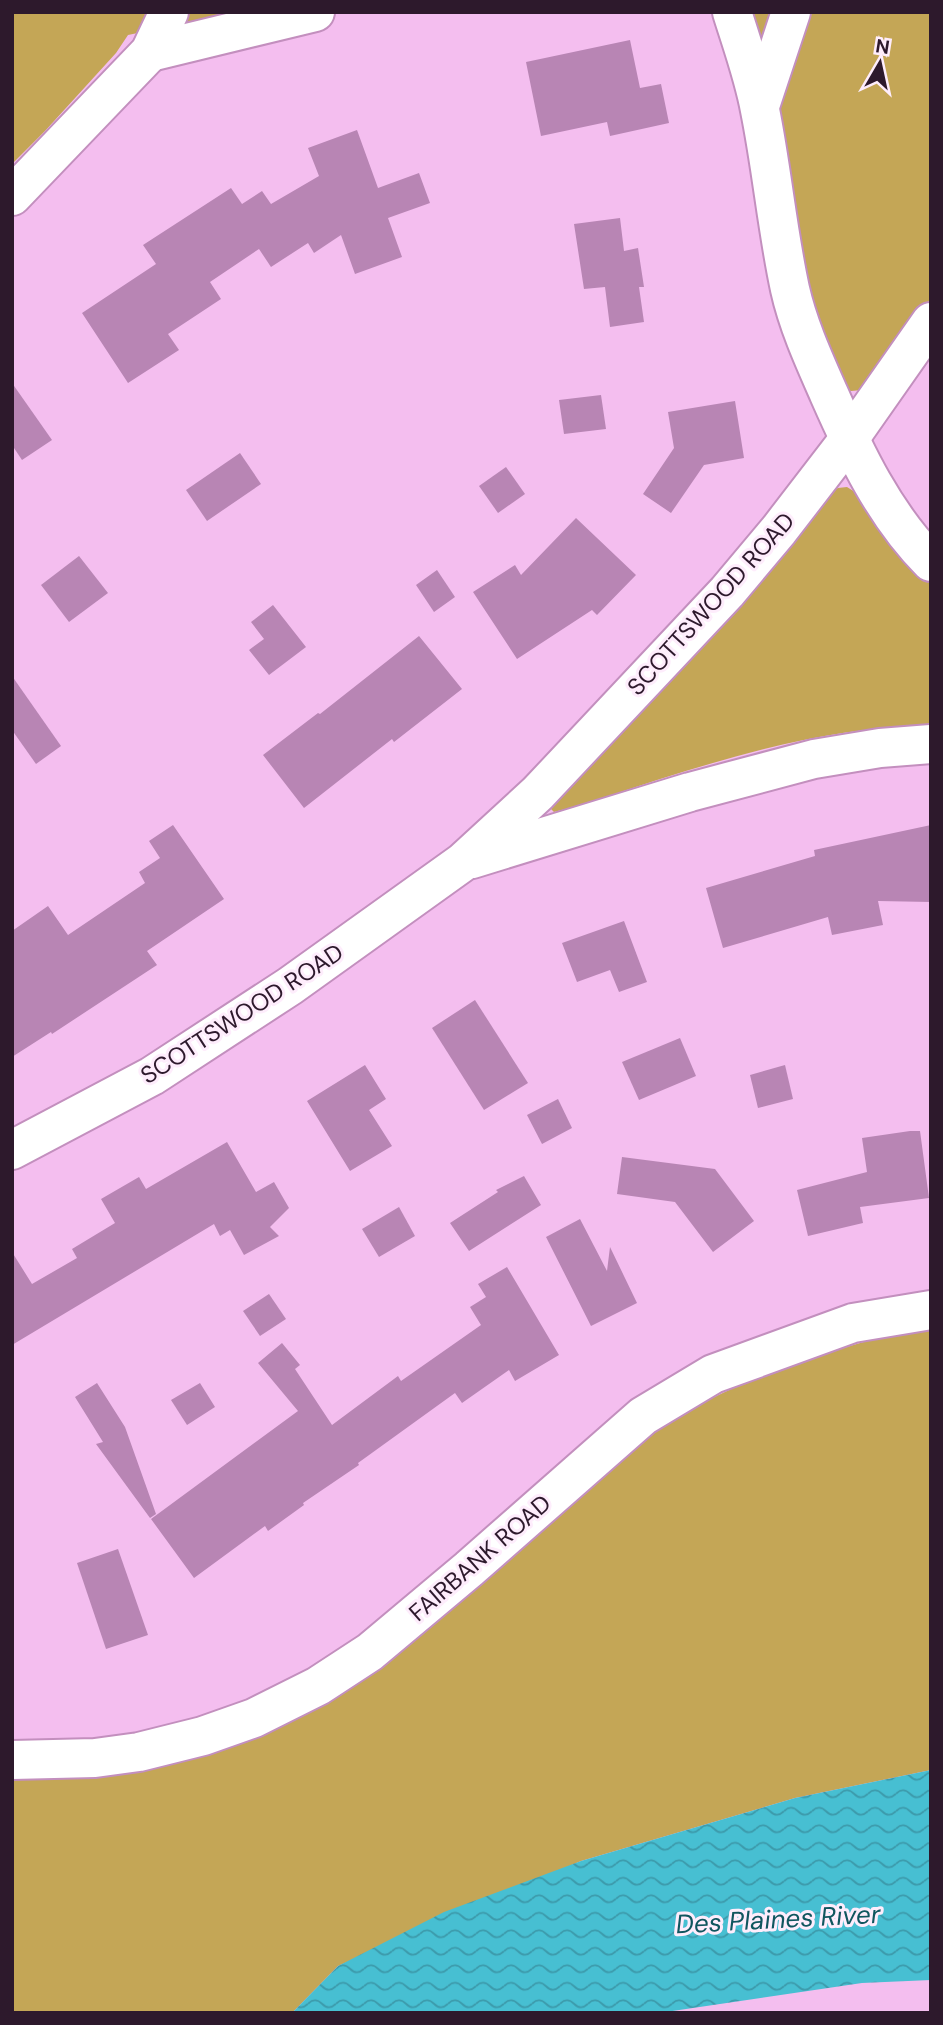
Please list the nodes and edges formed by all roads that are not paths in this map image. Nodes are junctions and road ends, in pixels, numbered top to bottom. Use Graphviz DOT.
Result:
graph roads {
  1 [pos="169,12"];
  2 [pos="315,12"];
  3 [pos="732,12"];
  4 [pos="791,12"];
  5 [pos="150,52"];
  6 [pos="760,106"];
  7 [pos="12,196"];
  8 [pos="931,322"];
  9 [pos="849,439"];
  10 [pos="931,562"];
  11 [pos="931,744"];
  12 [pos="463,862"];
  13 [pos="12,1150"];
  14 [pos="931,1310"];
  15 [pos="12,1760"];
  1 -- 5 [label="street"];
  2 -- 5 [label="street"];
  3 -- 6 [label="street"];
  4 -- 6 [label="street"];
  5 -- 7 [label="street"];
  6 -- 9 [label="street"];
  8 -- 9 [label="street, SCOTTSWOOD ROAD"];
  9 -- 10 [label="street"];
  9 -- 12 [label="street, SCOTTSWOOD ROAD"];
  11 -- 12 [label="street, SCOTTSWOOD ROAD"];
  12 -- 13 [label="street, SCOTTSWOOD ROAD"];
  14 -- 15 [label="street, FAIRBANK ROAD"];
}
